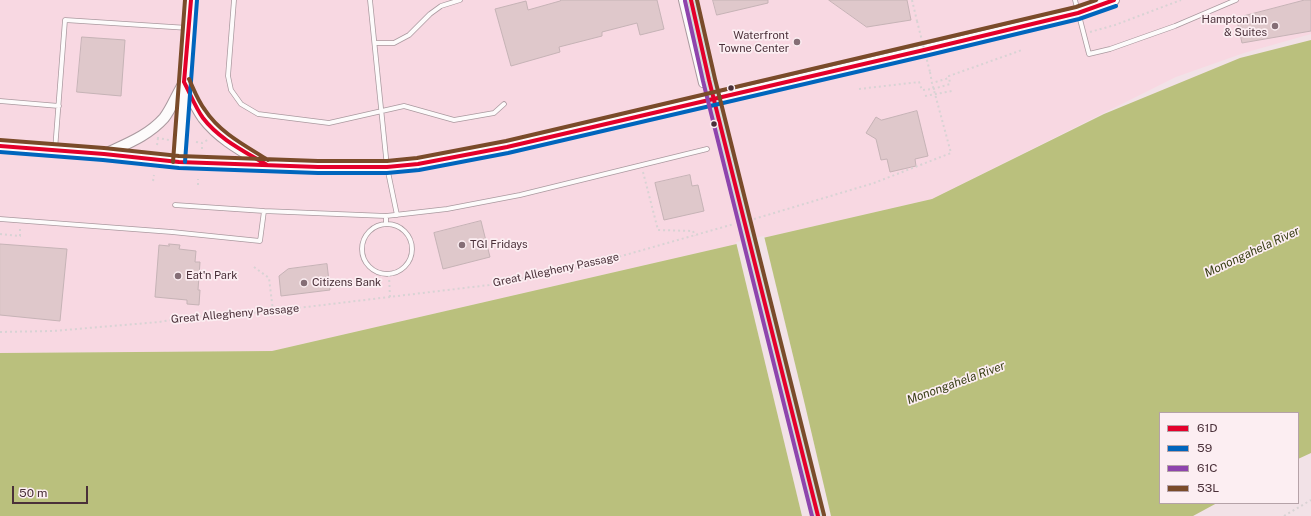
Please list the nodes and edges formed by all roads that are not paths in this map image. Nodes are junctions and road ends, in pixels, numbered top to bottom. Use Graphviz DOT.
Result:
graph roads {
  1 [pos="191,0"];
  2 [pos="234,0"];
  3 [pos="370,0"];
  4 [pos="460,0"];
  5 [pos="683,0"];
  6 [pos="691,0"];
  7 [pos="1075,0"];
  8 [pos="1114,0"];
  9 [pos="1236,0"];
  10 [pos="1078,13"];
  11 [pos="189,28"];
  12 [pos="375,43"];
  13 [pos="184,82"];
  14 [pos="0,101"];
  15 [pos="708,101"];
  16 [pos="504,104"];
  17 [pos="59,106"];
  18 [pos="382,110"];
  19 [pos="0,146"];
  20 [pos="707,149"];
  21 [pos="55,150"];
  22 [pos="104,154"];
  23 [pos="179,162"];
  24 [pos="265,165"];
  25 [pos="387,167"];
  26 [pos="175,205"];
  27 [pos="264,211"];
  28 [pos="397,215"];
  29 [pos="386,216"];
  30 [pos="0,220"];
  31 [pos="386,224"];
  32 [pos="818,516"];
  1 -- 11 [label="street"];
  2 -- 18 [label="lane"];
  3 -- 12 [label="lane"];
  4 -- 12 [label="lane"];
  5 -- 15 [label="street"];
  6 -- 32 [label="main road, bridge"];
  7 -- 10 [label="lane"];
  8 -- 10 [label="street"];
  9 -- 10 [label="lane"];
  10 -- 15 [label="street"];
  11 -- 13 [label="street"];
  11 -- 17 [label="lane"];
  12 -- 18 [label="lane"];
  13 -- 22 [label="street"];
  13 -- 23 [label="street"];
  13 -- 24 [label="street"];
  14 -- 17 [label="lane"];
  15 -- 25 [label="street"];
  16 -- 18 [label="lane"];
  17 -- 21 [label="lane"];
  18 -- 25 [label="lane"];
  19 -- 21 [label="street"];
  20 -- 28 [label="lane"];
  21 -- 22 [label="street"];
  22 -- 23 [label="street"];
  23 -- 24 [label="street"];
  24 -- 25 [label="street"];
  25 -- 28 [label="lane"];
  26 -- 27 [label="lane"];
  27 -- 29 [label="lane"];
  27 -- 30 [label="lane"];
  28 -- 29 [label="lane"];
  29 -- 31 [label="lane"];
  31 -- 31 [label="lane"];
}
